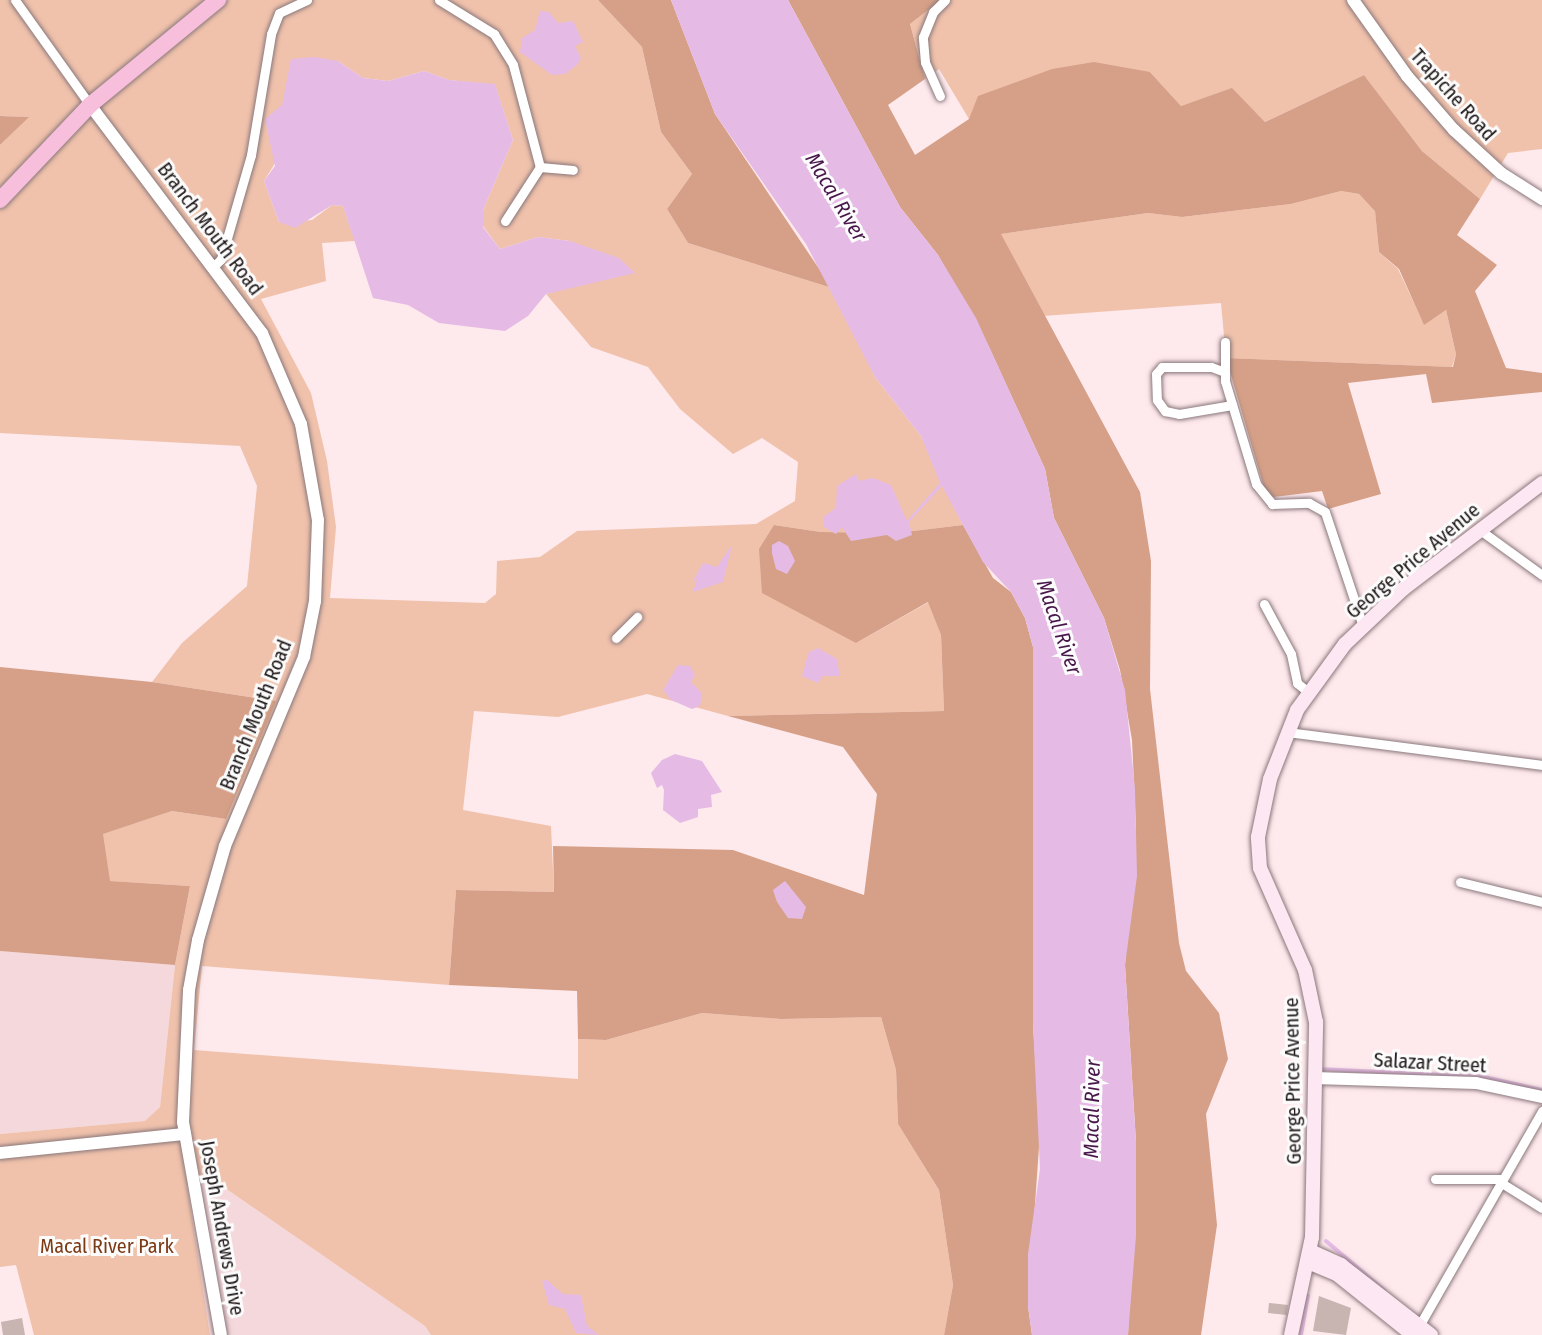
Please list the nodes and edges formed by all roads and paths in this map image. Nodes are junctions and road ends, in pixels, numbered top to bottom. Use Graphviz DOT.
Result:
graph roads {
  1 [pos="15,0"];
  2 [pos="218,0"];
  3 [pos="307,0"];
  4 [pos="438,0"];
  5 [pos="945,0"];
  6 [pos="1353,0"];
  7 [pos="940,96"];
  8 [pos="90,105"];
  9 [pos="540,168"];
  10 [pos="573,170"];
  11 [pos="1542,199"];
  12 [pos="0,200"];
  13 [pos="505,220"];
  14 [pos="215,265"];
  15 [pos="1225,342"];
  16 [pos="1225,372"];
  17 [pos="1232,405"];
  18 [pos="1542,483"];
  19 [pos="1480,530"];
  20 [pos="1542,575"];
  21 [pos="1264,604"];
  22 [pos="637,617"];
  23 [pos="1363,626"];
  24 [pos="616,638"];
  25 [pos="1308,692"];
  26 [pos="1288,732"];
  27 [pos="1542,765"];
  28 [pos="1460,882"];
  29 [pos="1542,902"];
  30 [pos="1314,1078"];
  31 [pos="1542,1097"];
  32 [pos="1542,1111"];
  33 [pos="185,1134"];
  34 [pos="0,1153"];
  35 [pos="1435,1179"];
  36 [pos="1501,1180"];
  37 [pos="1542,1208"];
  38 [pos="1309,1256"];
  39 [pos="1421,1332"];
  40 [pos="221,1335"];
  41 [pos="1291,1335"];
  1 -- 8 [label="street, Branch Mouth Road"];
  2 -- 8 [label="highway"];
  3 -- 14 [label="street"];
  4 -- 9 [label="street"];
  5 -- 7 [label="street"];
  6 -- 11 [label="street, Trapiche Road"];
  8 -- 12 [label="highway"];
  8 -- 14 [label="street, Branch Mouth Road"];
  9 -- 10 [label="street"];
  9 -- 13 [label="street"];
  14 -- 33 [label="street, Branch Mouth Road"];
  15 -- 16 [label="street"];
  16 -- 17 [label="street"];
  16 -- 17 [label="street"];
  17 -- 23 [label="street"];
  18 -- 19 [label="main road, George Price Avenue"];
  19 -- 20 [label="street"];
  19 -- 23 [label="main road, George Price Avenue"];
  21 -- 25 [label="street"];
  22 -- 24 [label="street"];
  23 -- 25 [label="main road, George Price Avenue"];
  25 -- 26 [label="main road, George Price Avenue"];
  26 -- 27 [label="street"];
  26 -- 30 [label="main road, George Price Avenue"];
  28 -- 29 [label="street"];
  30 -- 31 [label="street, Salazar Street"];
  30 -- 38 [label="main road, George Price Avenue"];
  32 -- 36 [label="street"];
  33 -- 34 [label="street, Joseph Andrews Drive"];
  33 -- 40 [label="street, Joseph Andrews Drive"];
  35 -- 36 [label="street"];
  36 -- 37 [label="street"];
  36 -- 39 [label="street"];
  38 -- 39 [label="main road"];
  38 -- 41 [label="main road, George Price Avenue"];
}
